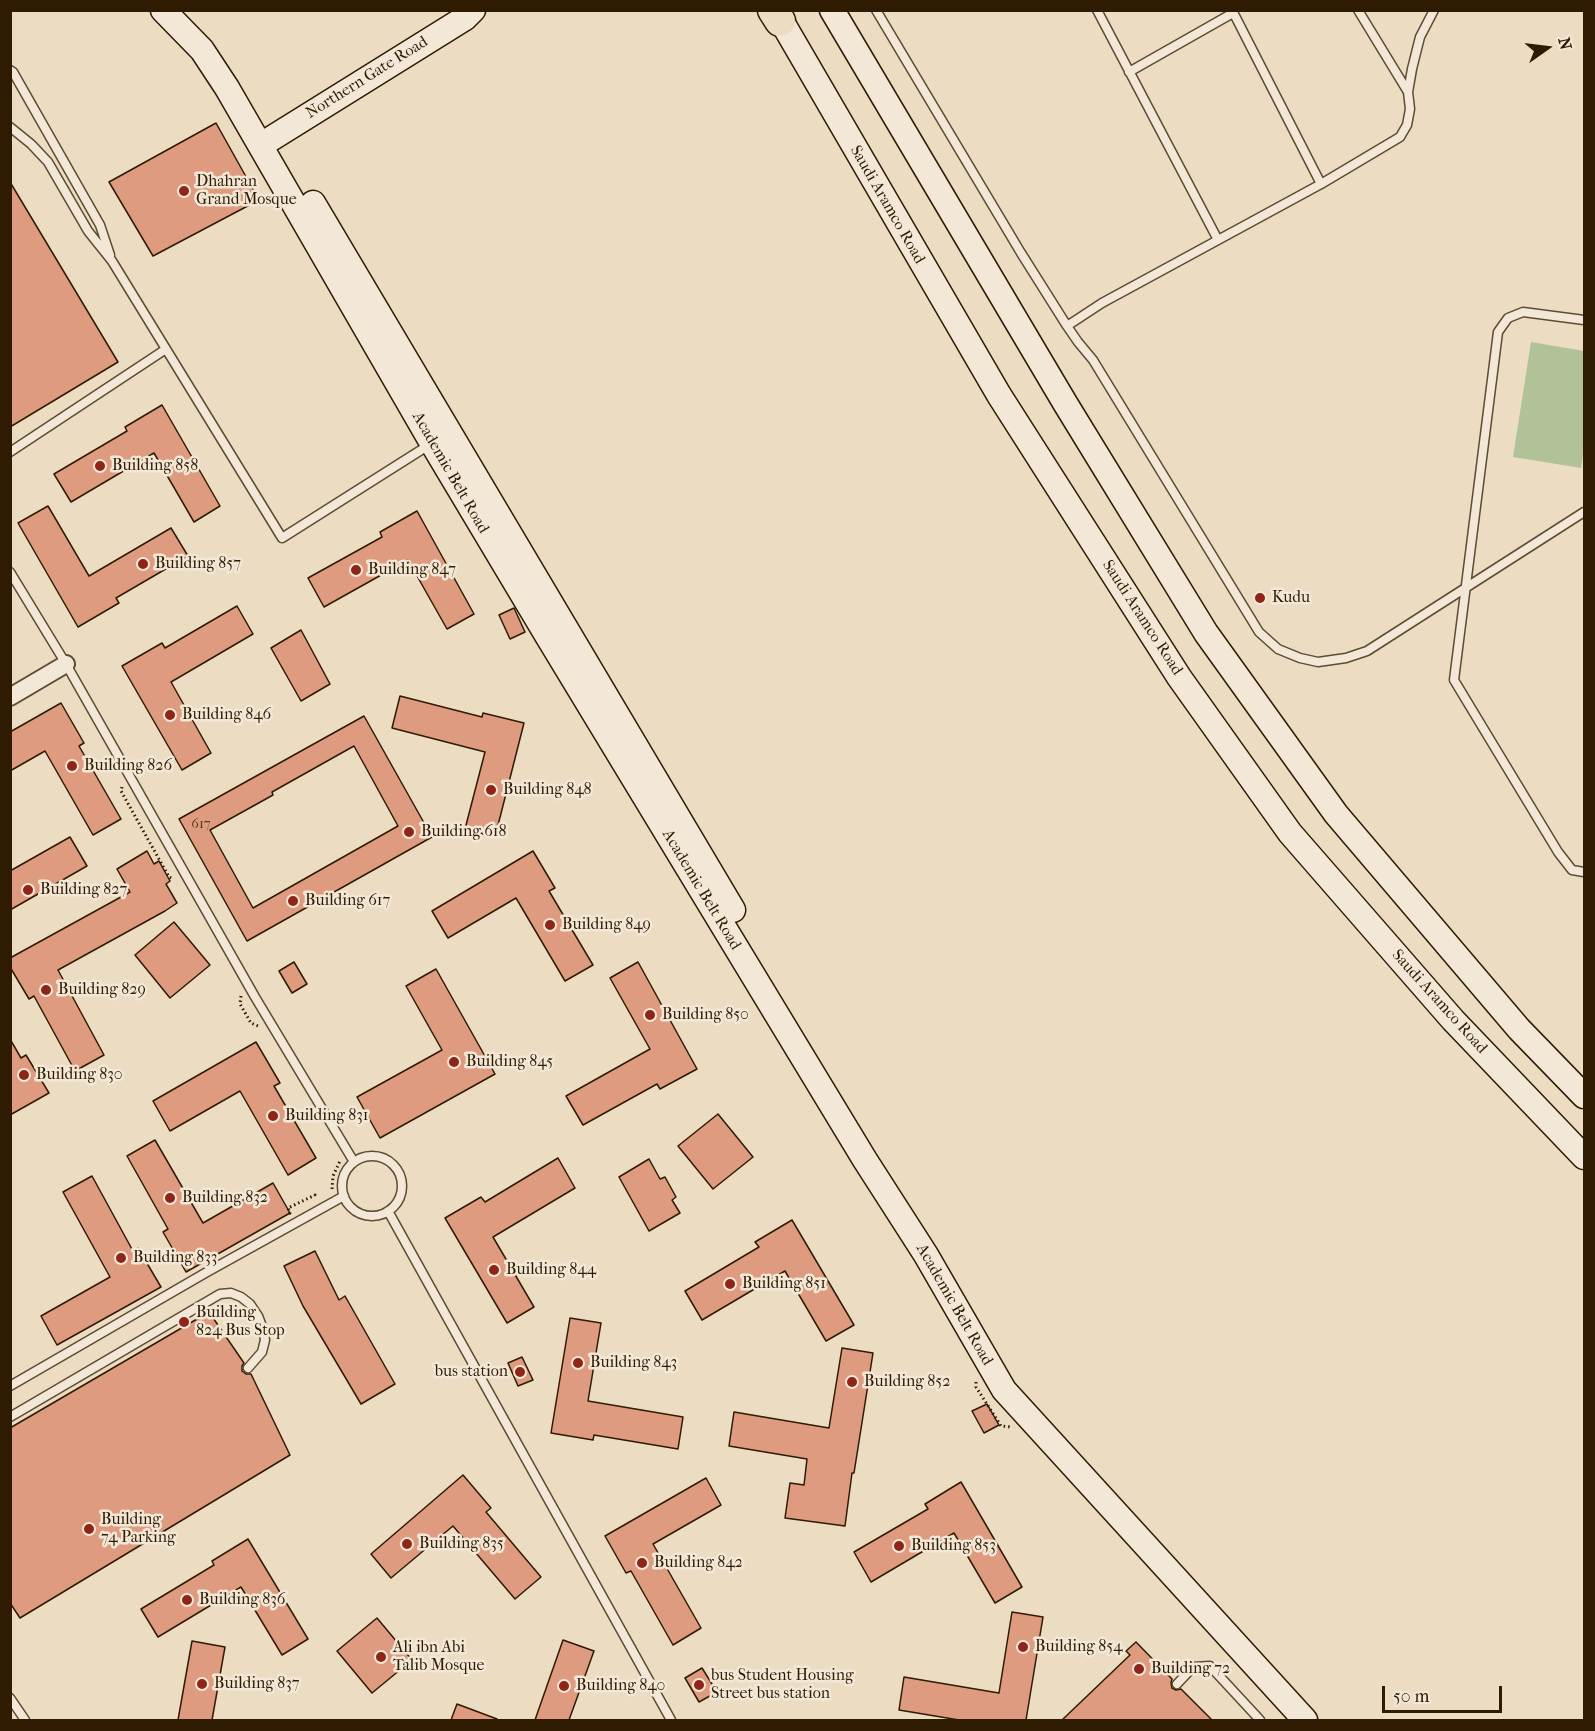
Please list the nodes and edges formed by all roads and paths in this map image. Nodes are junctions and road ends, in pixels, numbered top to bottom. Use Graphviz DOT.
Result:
graph roads {
  1 [pos="163,10"];
  2 [pos="185,10"];
  3 [pos="832,10"];
  4 [pos="876,10"];
  5 [pos="1097,10"];
  6 [pos="1358,10"];
  7 [pos="1434,10"];
  8 [pos="1233,12"];
  9 [pos="474,13"];
  10 [pos="776,14"];
  11 [pos="10,70"];
  12 [pos="1129,72"];
  13 [pos="1408,92"];
  14 [pos="10,127"];
  15 [pos="267,141"];
  16 [pos="1321,184"];
  17 [pos="1218,240"];
  18 [pos="112,261"];
  19 [pos="1584,320"];
  20 [pos="1067,326"];
  21 [pos="166,349"];
  22 [pos="432,443"];
  23 [pos="10,452"];
  24 [pos="1584,512"];
  25 [pos="10,572"];
  26 [pos="1465,589"];
  27 [pos="66,664"];
  28 [pos="10,697"];
  29 [pos="124,781"];
  30 [pos="1584,872"];
  31 [pos="180,882"];
  32 [pos="243,990"];
  33 [pos="262,1027"];
  34 [pos="1584,1096"];
  35 [pos="1584,1156"];
  36 [pos="340,1160"];
  37 [pos="354,1162"];
  38 [pos="331,1195"];
  39 [pos="344,1196"];
  40 [pos="318,1201"];
  41 [pos="388,1211"];
  42 [pos="280,1219"];
  43 [pos="248,1368"];
  44 [pos="10,1386"];
  45 [pos="10,1417"];
  46 [pos="1177,1684"];
  47 [pos="12,1703"];
  48 [pos="25,1720"];
  49 [pos="671,1720"];
  50 [pos="1260,1720"];
  51 [pos="1305,1720"];
  52 [pos="1322,1720"];
  1 -- 15 [label="street, Academic Belt Road"];
  2 -- 15 [label="street, Academic Belt Road"];
  3 -- 34 [label="street"];
  4 -- 20 [label="lane"];
  5 -- 12 [label="lane"];
  6 -- 13 [label="lane"];
  7 -- 13 [label="lane"];
  8 -- 12 [label="lane"];
  8 -- 16 [label="lane"];
  9 -- 15 [label="street, Northern Gate Road"];
  10 -- 35 [label="street, Saudi Aramco Road"];
  11 -- 18 [label="lane"];
  12 -- 17 [label="lane"];
  13 -- 16 [label="lane"];
  14 -- 18 [label="lane"];
  15 -- 22 [label="street, Academic Belt Road"];
  15 -- 52 [label="street, Academic Belt Road"];
  16 -- 17 [label="lane"];
  17 -- 20 [label="lane"];
  18 -- 21 [label="lane"];
  19 -- 26 [label="lane"];
  20 -- 26 [label="lane"];
  21 -- 22 [label="lane"];
  21 -- 23 [label="lane"];
  22 -- 51 [label="street, Academic Belt Road"];
  24 -- 26 [label="lane"];
  25 -- 27 [label="lane"];
  26 -- 30 [label="lane"];
  27 -- 28 [label="street"];
  27 -- 37 [label="lane"];
  29 -- 31 [label="path"];
  32 -- 33 [label="path"];
  36 -- 38 [label="path"];
  37 -- 39 [label="lane"];
  37 -- 41 [label="lane"];
  39 -- 41 [label="lane"];
  39 -- 44 [label="lane"];
  40 -- 42 [label="path"];
  41 -- 49 [label="lane"];
  43 -- 45 [label="lane"];
  46 -- 50 [label="lane"];
  47 -- 48 [label="lane"];
}
